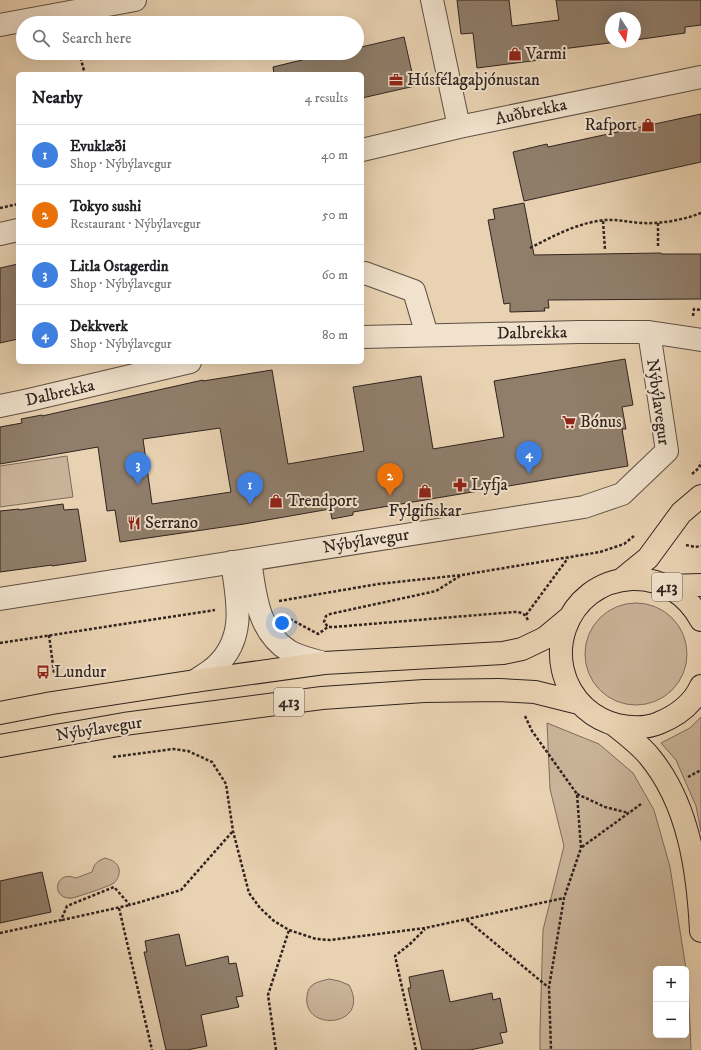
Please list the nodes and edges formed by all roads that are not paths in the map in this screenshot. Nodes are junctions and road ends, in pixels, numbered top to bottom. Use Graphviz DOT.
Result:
graph roads {
  1 [pos="135,0"];
  2 [pos="432,0"];
  3 [pos="49,16"];
  4 [pos="16,22"];
  5 [pos="0,25"];
  6 [pos="701,77"];
  7 [pos="459,127"];
  8 [pos="364,150"];
  9 [pos="16,230"];
  10 [pos="0,234"];
  11 [pos="364,273"];
  12 [pos="649,332"];
  13 [pos="427,335"];
  14 [pos="364,337"];
  15 [pos="701,340"];
  16 [pos="182,364"];
  17 [pos="0,406"];
  18 [pos="701,496"];
  19 [pos="241,561"];
  20 [pos="621,580"];
  21 [pos="701,585"];
  22 [pos="667,586"];
  23 [pos="0,599"];
  24 [pos="569,618"];
  25 [pos="701,620"];
  26 [pos="324,663"];
  27 [pos="195,681"];
  28 [pos="701,686"];
  29 [pos="579,703"];
  30 [pos="0,713"];
  31 [pos="613,724"];
  32 [pos="0,746"];
  33 [pos="701,931"];
  1 -- 3 [label="street"];
  2 -- 7 [label="street"];
  4 -- 5 [label="street"];
  6 -- 7 [label="street, Auðbrekka"];
  7 -- 8 [label="street, Auðbrekka"];
  9 -- 10 [label="street"];
  11 -- 13 [label="street"];
  12 -- 13 [label="street, Dalbrekka"];
  12 -- 15 [label="street, Dalbrekka"];
  12 -- 19 [label="street, Nýbýlavegur"];
  13 -- 14 [label="street, Dalbrekka"];
  16 -- 17 [label="street, Dalbrekka"];
  18 -- 20 [label="main road"];
  19 -- 23 [label="street, Nýbýlavegur"];
  19 -- 26 [label="street"];
  19 -- 27 [label="street"];
  20 -- 22 [label="main road, 413"];
  20 -- 24 [label="main road, 413"];
  21 -- 22 [label="main road, 413"];
  22 -- 25 [label="main road, 413"];
  24 -- 26 [label="main road, Nýbýlavegur / 413"];
  24 -- 29 [label="main road, 413"];
  26 -- 27 [label="main road, Nýbýlavegur / 413"];
  27 -- 30 [label="main road, Nýbýlavegur / 413"];
  28 -- 31 [label="main road, 413"];
  29 -- 31 [label="main road, 413"];
  29 -- 32 [label="main road, Nýbýlavegur / 413"];
  31 -- 33 [label="main road"];
}
